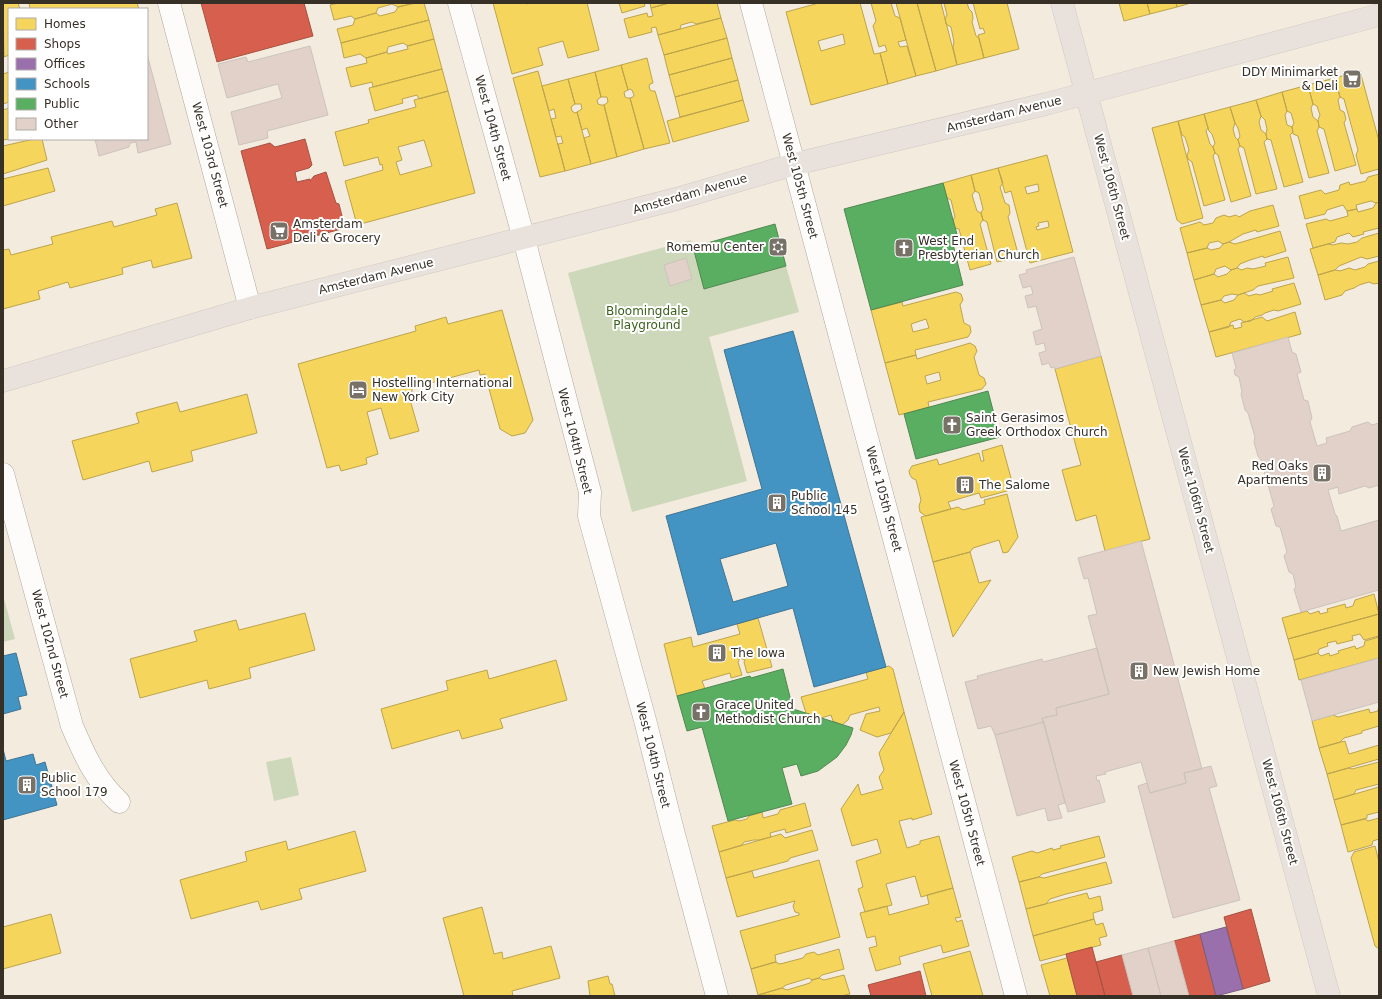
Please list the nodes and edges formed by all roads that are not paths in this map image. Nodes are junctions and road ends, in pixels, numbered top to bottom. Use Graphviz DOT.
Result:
graph roads {
  1 [pos="169,3"];
  2 [pos="459,3"];
  3 [pos="751,3"];
  4 [pos="1062,3"];
  5 [pos="1377,3"];
  6 [pos="1379,10"];
  7 [pos="1379,15"];
  8 [pos="1087,93"];
  9 [pos="795,164"];
  10 [pos="524,238"];
  11 [pos="250,308"];
  12 [pos="3,381"];
  13 [pos="3,474"];
  14 [pos="119,802"];
  15 [pos="717,996"];
  16 [pos="1016,996"];
  17 [pos="1329,996"];
  1 -- 11 [label="street, West 103rd Street"];
  2 -- 10 [label="street, West 104th Street"];
  3 -- 9 [label="street, West 105th Street"];
  4 -- 8 [label="main road, West 106th Street"];
  5 -- 6 [label="street"];
  7 -- 8 [label="main road, Amsterdam Avenue"];
  8 -- 9 [label="main road, Amsterdam Avenue"];
  8 -- 17 [label="main road, West 106th Street"];
  9 -- 10 [label="main road, Amsterdam Avenue"];
  9 -- 16 [label="street, West 105th Street"];
  10 -- 11 [label="main road, Amsterdam Avenue"];
  10 -- 15 [label="street, West 104th Street"];
  11 -- 12 [label="main road, Amsterdam Avenue"];
  13 -- 14 [label="street, West 102nd Street"];
}
